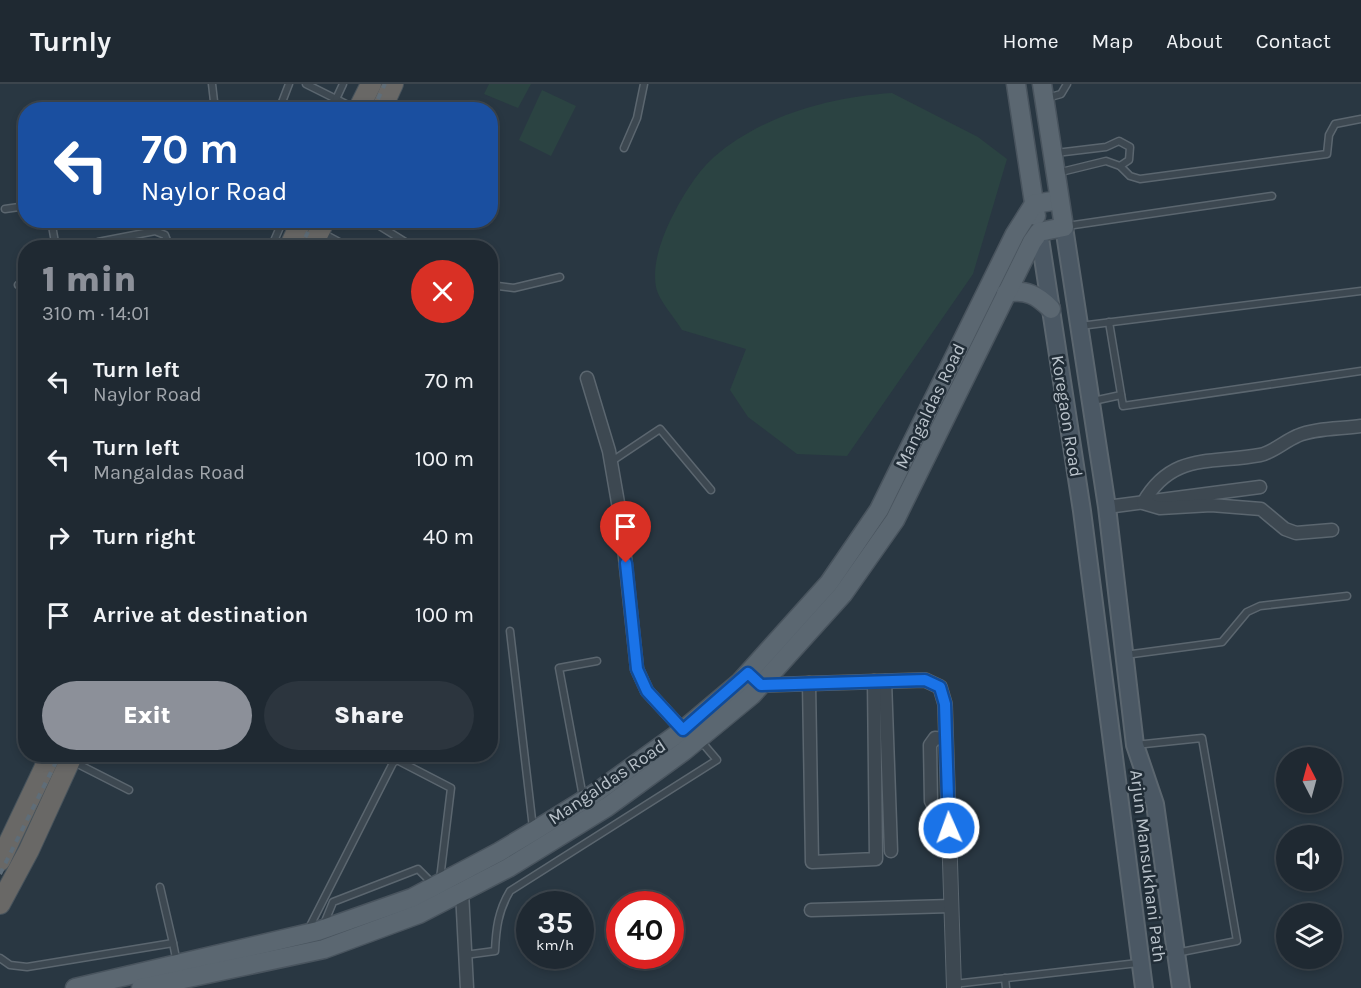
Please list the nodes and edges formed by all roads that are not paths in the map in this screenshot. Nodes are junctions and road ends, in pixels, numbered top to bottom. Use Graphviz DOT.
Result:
graph roads {
  1 [pos="212,84"];
  2 [pos="290,84"];
  3 [pos="306,84"];
  4 [pos="343,84"];
  5 [pos="371,84"];
  6 [pos="393,84"];
  7 [pos="644,84"];
  8 [pos="1016,84"];
  9 [pos="1067,84"];
  10 [pos="1043,91"];
  11 [pos="336,99"];
  12 [pos="214,102"];
  13 [pos="282,102"];
  14 [pos="335,102"];
  15 [pos="342,102"];
  16 [pos="362,102"];
  17 [pos="385,102"];
  18 [pos="1361,119"];
  19 [pos="624,148"];
  20 [pos="1052,153"];
  21 [pos="1120,166"];
  22 [pos="1055,173"];
  23 [pos="1272,196"];
  24 [pos="1059,200"];
  25 [pos="1034,204"];
  26 [pos="18,207"];
  27 [pos="5,209"];
  28 [pos="1064,226"];
  29 [pos="383,228"];
  30 [pos="1039,232"];
  31 [pos="125,237"];
  32 [pos="109,240"];
  33 [pos="167,240"];
  34 [pos="402,240"];
  35 [pos="560,277"];
  36 [pos="498,286"];
  37 [pos="1361,291"];
  38 [pos="1006,293"];
  39 [pos="1051,309"];
  40 [pos="1109,322"];
  41 [pos="1079,326"];
  42 [pos="1361,371"];
  43 [pos="586,378"];
  44 [pos="1122,395"];
  45 [pos="1091,402"];
  46 [pos="1361,426"];
  47 [pos="611,462"];
  48 [pos="1260,487"];
  49 [pos="711,490"];
  50 [pos="1143,503"];
  51 [pos="1107,507"];
  52 [pos="1332,530"];
  53 [pos="1347,596"];
  54 [pos="510,631"];
  55 [pos="1125,655"];
  56 [pos="597,662"];
  57 [pos="754,679"];
  58 [pos="879,681"];
  59 [pos="809,683"];
  60 [pos="683,730"];
  61 [pos="699,739"];
  62 [pos="1135,745"];
  63 [pos="1114,749"];
  64 [pos="47,762"];
  65 [pos="70,762"];
  66 [pos="81,762"];
  67 [pos="393,762"];
  68 [pos="401,762"];
  69 [pos="129,790"];
  70 [pos="584,800"];
  71 [pos="534,831"];
  72 [pos="5,838"];
  73 [pos="891,850"];
  74 [pos="0,861"];
  75 [pos="447,884"];
  76 [pos="160,886"];
  77 [pos="0,904"];
  78 [pos="951,906"];
  79 [pos="811,910"];
  80 [pos="314,932"];
  81 [pos="172,944"];
  82 [pos="1176,953"];
  83 [pos="465,955"];
  84 [pos="0,958"];
  85 [pos="1140,963"];
  86 [pos="177,965"];
  87 [pos="1005,978"];
  88 [pos="954,986"];
  89 [pos="75,988"];
  90 [pos="141,988"];
  91 [pos="467,988"];
  92 [pos="1006,988"];
  93 [pos="1144,988"];
  94 [pos="1181,988"];
  1 -- 12 [label="lane"];
  2 -- 13 [label="lane"];
  3 -- 11 [label="lane"];
  4 -- 11 [label="lane"];
  5 -- 16 [label="highway"];
  6 -- 17 [label="highway"];
  7 -- 19 [label="lane"];
  8 -- 25 [label="main road, Koregaon Road"];
  9 -- 10 [label="lane"];
  10 -- 20 [label="main road, Koregaon Road"];
  11 -- 14 [label="lane"];
  11 -- 15 [label="lane"];
  18 -- 21 [label="lane"];
  20 -- 21 [label="lane"];
  20 -- 22 [label="main road, Koregaon Road"];
  21 -- 22 [label="lane"];
  22 -- 24 [label="main road, Koregaon Road"];
  23 -- 28 [label="lane"];
  24 -- 25 [label="main road"];
  24 -- 28 [label="main road, Koregaon Road"];
  25 -- 30 [label="main road, Koregaon Road"];
  25 -- 57 [label="main road, Mangaldas Road"];
  26 -- 27 [label="lane"];
  28 -- 30 [label="main road"];
  28 -- 41 [label="main road, Koregaon Road"];
  29 -- 34 [label="lane"];
  30 -- 38 [label="main road, Mangaldas Road"];
  30 -- 39 [label="main road, Koregaon Road"];
  31 -- 32 [label="lane"];
  31 -- 33 [label="lane"];
  35 -- 36 [label="lane"];
  37 -- 40 [label="lane"];
  38 -- 39 [label="main road"];
  38 -- 57 [label="main road, Mangaldas Road"];
  39 -- 63 [label="main road, Koregaon Road"];
  40 -- 41 [label="lane"];
  40 -- 44 [label="lane"];
  41 -- 45 [label="main road, Koregaon Road"];
  42 -- 44 [label="lane"];
  43 -- 47 [label="street"];
  44 -- 45 [label="lane"];
  45 -- 51 [label="main road, Koregaon Road"];
  46 -- 50 [label="street"];
  47 -- 49 [label="lane"];
  47 -- 60 [label="street"];
  48 -- 50 [label="street"];
  50 -- 51 [label="street"];
  50 -- 52 [label="street"];
  51 -- 55 [label="main road, Koregaon Road"];
  53 -- 55 [label="lane"];
  54 -- 71 [label="lane"];
  55 -- 62 [label="main road, Koregaon Road"];
  56 -- 70 [label="lane"];
  57 -- 59 [label="street"];
  57 -- 60 [label="main road, Mangaldas Road"];
  57 -- 61 [label="main road, Mangaldas Road"];
  58 -- 59 [label="street"];
  58 -- 59 [label="street"];
  58 -- 73 [label="street"];
  58 -- 78 [label="street"];
  60 -- 70 [label="main road, Mangaldas Road"];
  61 -- 75 [label="main road, Mangaldas Road"];
  61 -- 83 [label="lane"];
  62 -- 82 [label="main road, Arjun Mansukhani Path"];
  62 -- 82 [label="lane"];
  63 -- 85 [label="main road, Arjun Mansukhani Path"];
  64 -- 72 [label="highway"];
  65 -- 77 [label="highway"];
  66 -- 69 [label="lane"];
  67 -- 80 [label="lane"];
  68 -- 75 [label="lane"];
  70 -- 71 [label="main road, Mangaldas Road"];
  71 -- 75 [label="main road, Mangaldas Road"];
  72 -- 74 [label="highway"];
  75 -- 80 [label="main road, Mangaldas Road"];
  75 -- 80 [label="lane"];
  75 -- 83 [label="street"];
  75 -- 90 [label="main road, Mangaldas Road"];
  76 -- 81 [label="lane"];
  78 -- 79 [label="street"];
  78 -- 88 [label="street"];
  80 -- 86 [label="main road, Mangaldas Road"];
  81 -- 84 [label="lane"];
  81 -- 86 [label="lane"];
  82 -- 94 [label="main road, Arjun Mansukhani Path"];
  83 -- 91 [label="street"];
  85 -- 87 [label="lane"];
  85 -- 93 [label="main road, Arjun Mansukhani Path"];
  86 -- 89 [label="main road, Mangaldas Road"];
  87 -- 88 [label="lane"];
  87 -- 92 [label="lane"];
}
